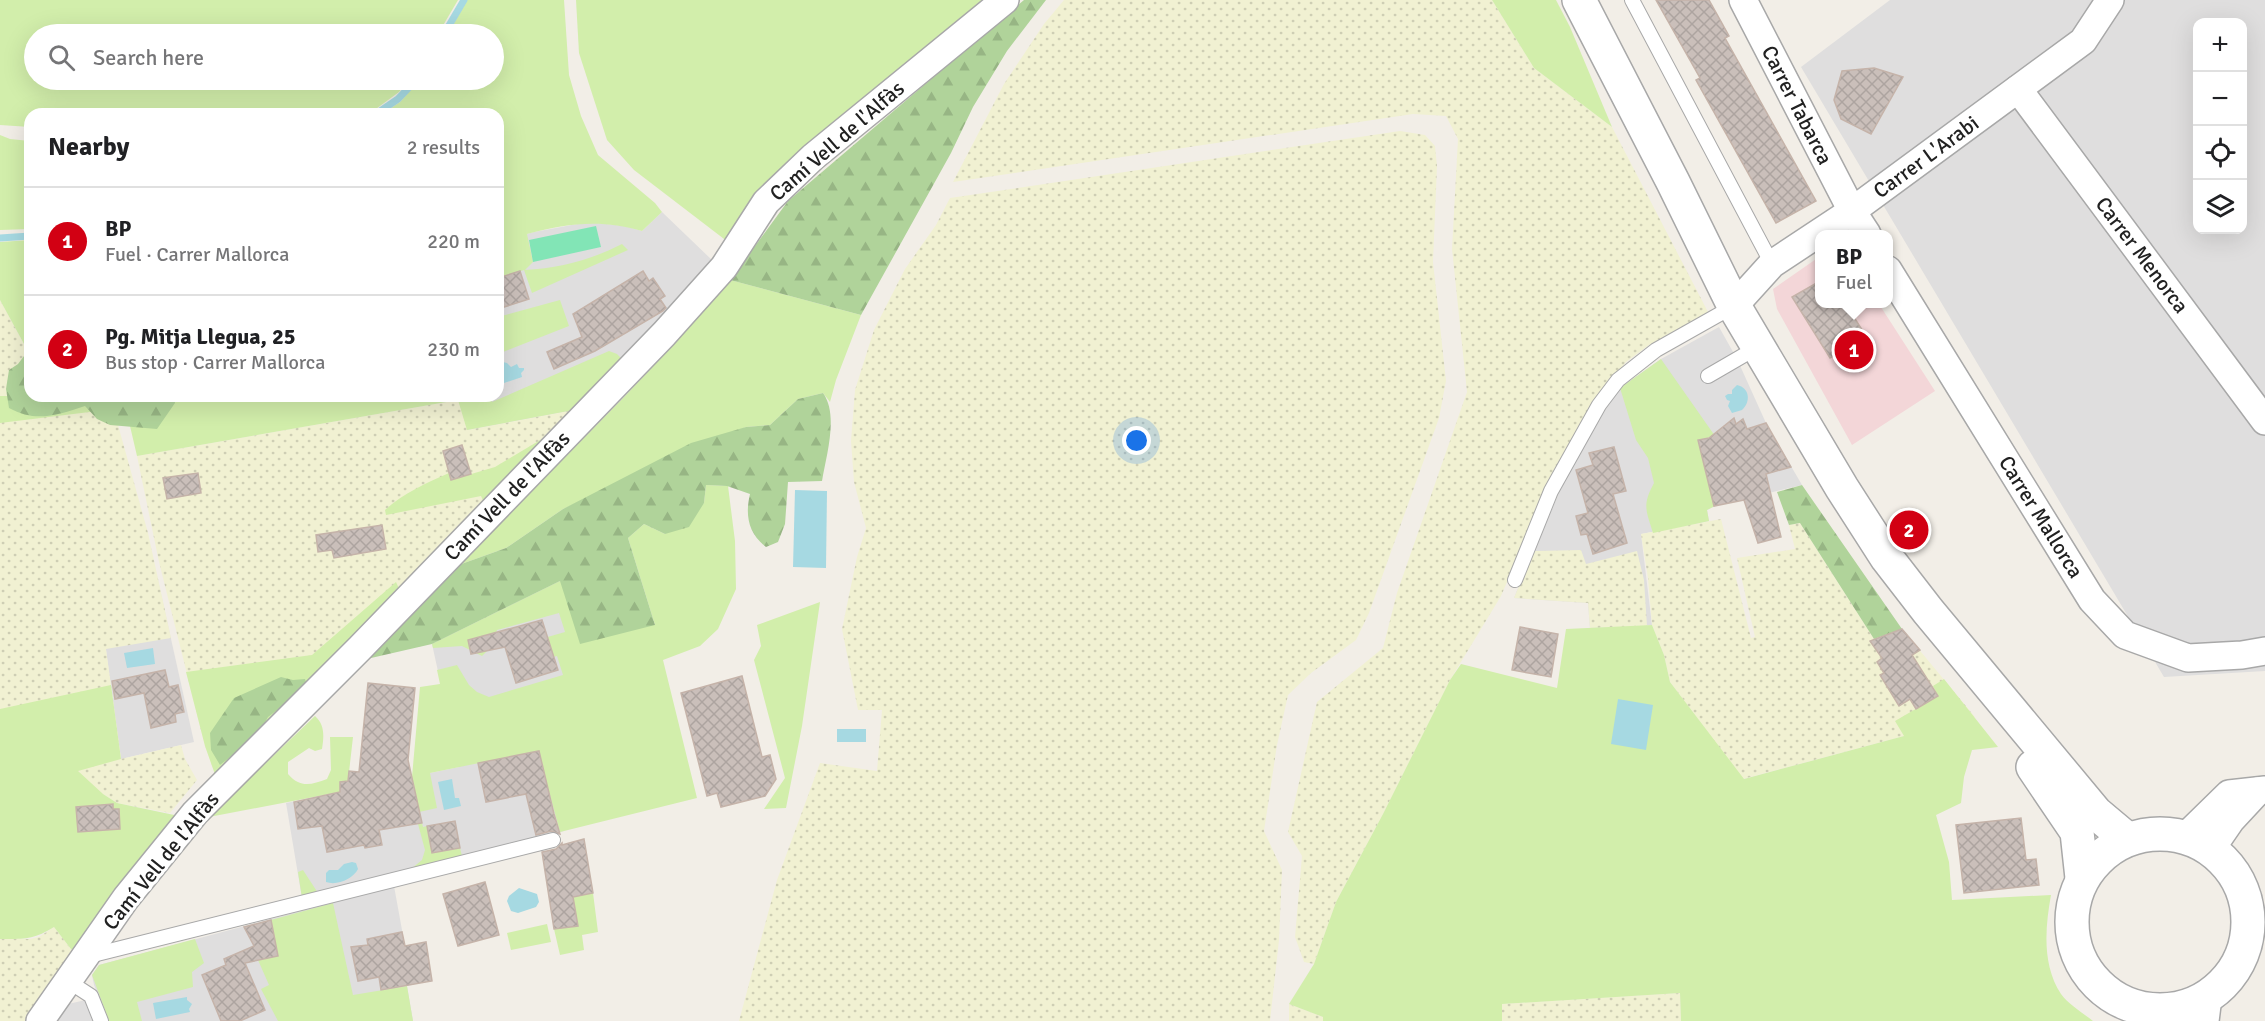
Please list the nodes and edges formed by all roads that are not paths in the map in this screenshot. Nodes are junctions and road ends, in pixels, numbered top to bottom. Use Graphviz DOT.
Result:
graph roads {
  1 [pos="1005,0"];
  2 [pos="1579,0"];
  3 [pos="1632,0"];
  4 [pos="1743,0"];
  5 [pos="2110,0"];
  6 [pos="2018,89"];
  7 [pos="1852,211"];
  8 [pos="1823,230"];
  9 [pos="1864,230"];
  10 [pos="1815,236"];
  11 [pos="1772,264"];
  12 [pos="1893,278"];
  13 [pos="1734,306"];
  14 [pos="1758,346"];
  15 [pos="1708,376"];
  16 [pos="2265,421"];
  17 [pos="1515,580"];
  18 [pos="1928,611"];
  19 [pos="2265,651"];
  20 [pos="2262,790"];
  21 [pos="2127,839"];
  22 [pos="553,840"];
  23 [pos="2198,843"];
  24 [pos="2082,878"];
  25 [pos="2256,906"];
  26 [pos="86,957"];
  27 [pos="68,981"];
  28 [pos="2206,1009"];
  29 [pos="2156,1016"];
  30 [pos="40,1021"];
  31 [pos="101,1021"];
  1 -- 26 [label="street, Camí Vell de l'Alfàs"];
  2 -- 13 [label="street"];
  3 -- 11 [label="lane"];
  4 -- 7 [label="street, Carrer Tabarca"];
  5 -- 6 [label="street, Carrer L'Arabi"];
  6 -- 7 [label="street, Carrer L'Arabi"];
  6 -- 16 [label="street, Carrer Menorca"];
  7 -- 8 [label="street, Carrer L'Arabi"];
  7 -- 9 [label="street"];
  10 -- 11 [label="street, Carrer L'Arabi"];
  11 -- 13 [label="street, Carrer L'Arabi"];
  12 -- 19 [label="street, Carrer Mallorca"];
  13 -- 14 [label="street"];
  13 -- 17 [label="lane"];
  14 -- 15 [label="lane"];
  14 -- 18 [label="street"];
  18 -- 21 [label="street"];
  18 -- 24 [label="street"];
  20 -- 23 [label="street"];
  21 -- 23 [label="street"];
  21 -- 24 [label="street"];
  22 -- 26 [label="lane"];
  23 -- 25 [label="street"];
  24 -- 29 [label="street"];
  25 -- 28 [label="street"];
  26 -- 27 [label="street, Camí Vell de l'Alfàs"];
  27 -- 30 [label="street, Camí Vell de l'Alfàs"];
  27 -- 31 [label="lane"];
  28 -- 29 [label="street"];
}
